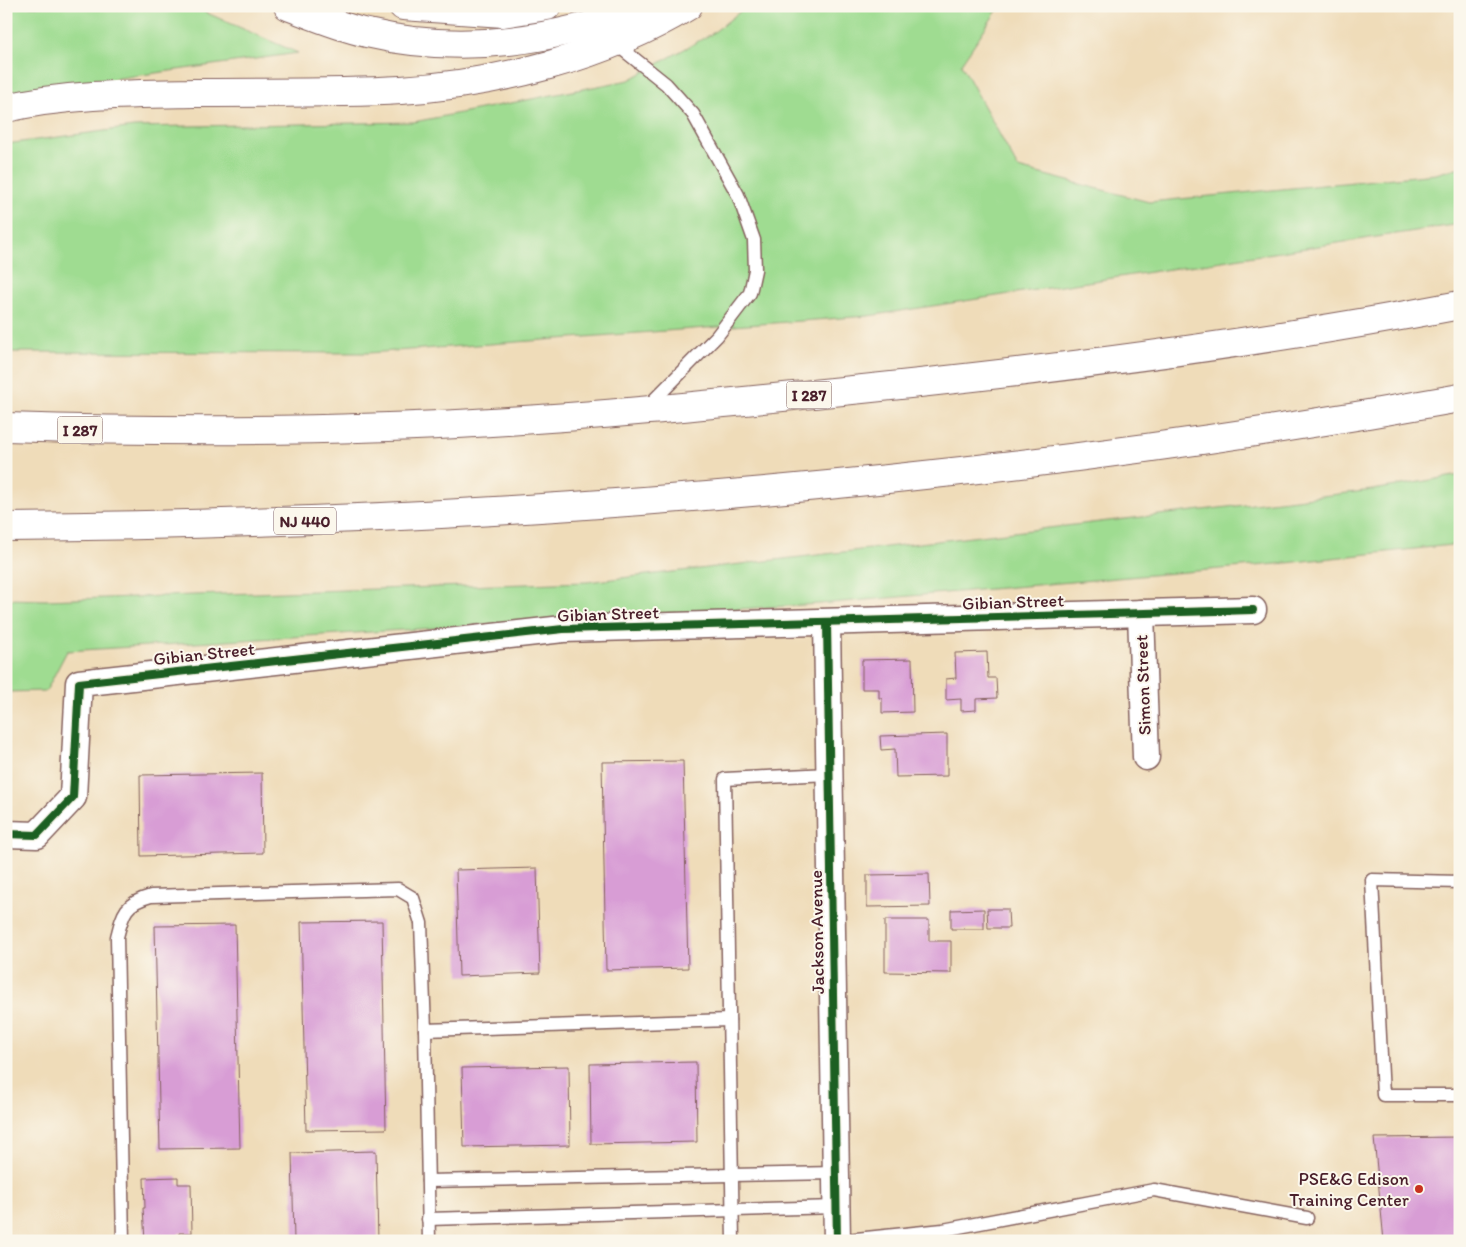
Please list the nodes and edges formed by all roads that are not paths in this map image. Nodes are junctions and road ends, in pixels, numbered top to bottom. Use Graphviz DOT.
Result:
graph roads {
  1 [pos="288,6"];
  2 [pos="403,6"];
  3 [pos="548,6"];
  4 [pos="650,6"];
  5 [pos="688,6"];
  6 [pos="616,44"];
  7 [pos="6,108"];
  8 [pos="1460,305"];
  9 [pos="1460,398"];
  10 [pos="644,411"];
  11 [pos="6,427"];
  12 [pos="6,527"];
  13 [pos="1253,610"];
  14 [pos="1141,613"];
  15 [pos="827,623"];
  16 [pos="1146,757"];
  17 [pos="829,774"];
  18 [pos="6,834"];
  19 [pos="1460,882"];
  20 [pos="729,1020"];
  21 [pos="425,1030"];
  22 [pos="1460,1095"];
  23 [pos="836,1173"];
  24 [pos="731,1174"];
  25 [pos="428,1181"];
  26 [pos="836,1207"];
  27 [pos="732,1209"];
  28 [pos="1307,1218"];
  29 [pos="428,1219"];
  30 [pos="123,1241"];
  31 [pos="428,1241"];
  32 [pos="732,1241"];
  33 [pos="836,1241"];
  1 -- 4 [label="highway"];
  2 -- 3 [label="highway"];
  5 -- 6 [label="highway"];
  6 -- 7 [label="highway"];
  6 -- 10 [label="lane"];
  8 -- 10 [label="highway, I 287"];
  9 -- 12 [label="highway, NJ 440"];
  10 -- 11 [label="highway, I 287"];
  13 -- 14 [label="street, Gibian Street"];
  14 -- 15 [label="street, Gibian Street"];
  14 -- 16 [label="street, Simon Street"];
  15 -- 17 [label="street, Jackson Avenue"];
  15 -- 18 [label="street, Gibian Street"];
  17 -- 20 [label="lane"];
  17 -- 23 [label="street, Jackson Avenue"];
  19 -- 22 [label="lane"];
  20 -- 21 [label="lane"];
  20 -- 24 [label="lane"];
  21 -- 25 [label="lane"];
  21 -- 30 [label="lane"];
  23 -- 24 [label="lane"];
  23 -- 26 [label="street, Jackson Avenue"];
  24 -- 25 [label="lane"];
  24 -- 27 [label="lane"];
  25 -- 29 [label="lane"];
  26 -- 27 [label="lane"];
  26 -- 33 [label="street, Jackson Avenue"];
  27 -- 29 [label="lane"];
  27 -- 32 [label="lane"];
  28 -- 33 [label="lane"];
  29 -- 31 [label="lane"];
}
